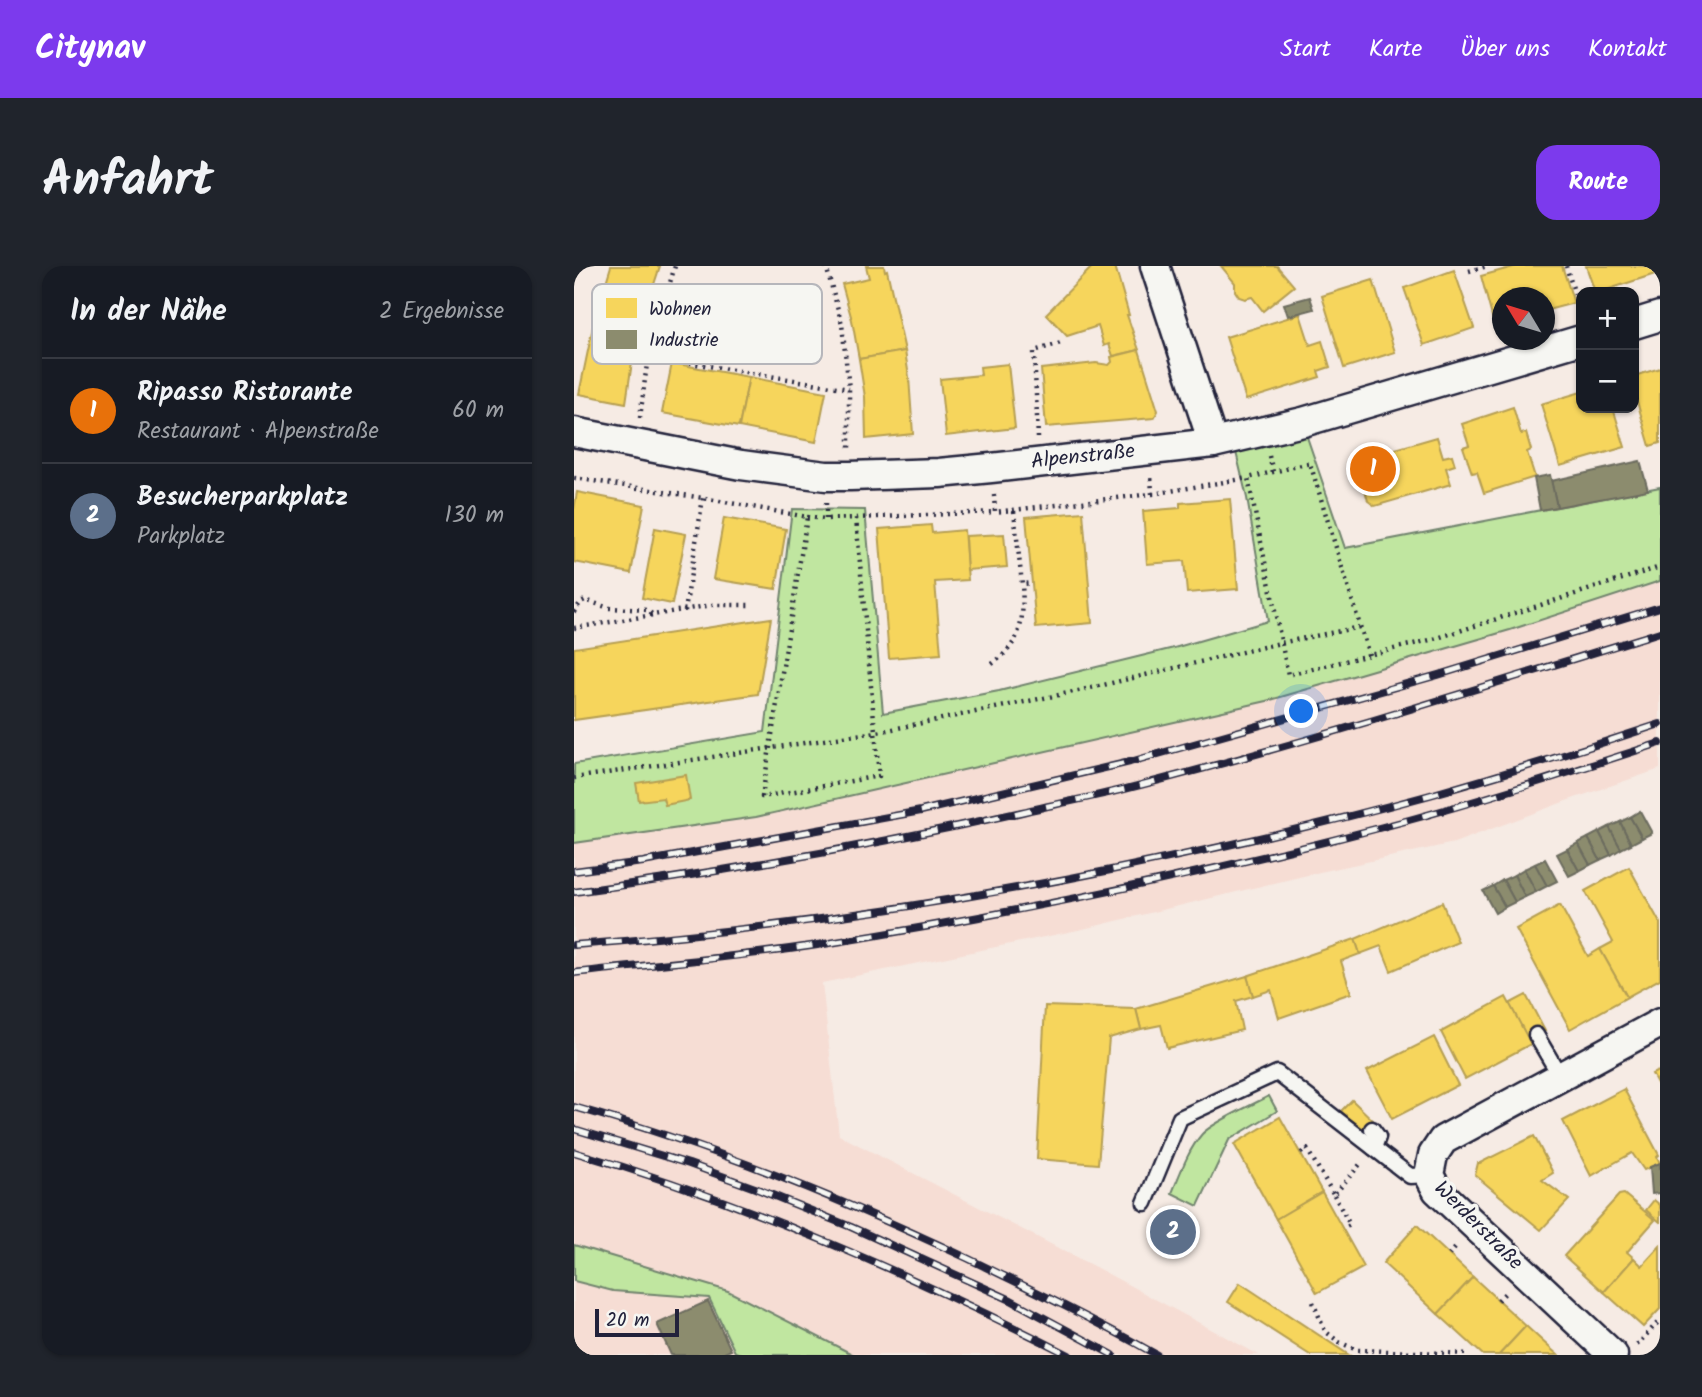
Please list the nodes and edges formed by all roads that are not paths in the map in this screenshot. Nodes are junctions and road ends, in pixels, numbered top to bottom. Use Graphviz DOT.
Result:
graph roads {
  1 [pos="1155,266"];
  2 [pos="1660,316"];
  3 [pos="1639,322"];
  4 [pos="1576,341"];
  5 [pos="574,432"];
  6 [pos="1213,443"];
  7 [pos="1660,1023"];
  8 [pos="1536,1035"];
  9 [pos="1560,1076"];
  10 [pos="1372,1129"];
  11 [pos="1374,1148"];
  12 [pos="1429,1175"];
  13 [pos="1145,1203"];
  14 [pos="1625,1351"];
  1 -- 6 [label="street"];
  2 -- 3 [label="street"];
  4 -- 6 [label="street, Alpenstraße"];
  5 -- 6 [label="street, Alpenstraße"];
  7 -- 9 [label="street, Werderstraße"];
  8 -- 9 [label="lane"];
  9 -- 12 [label="street, Werderstraße"];
  10 -- 11 [label="lane"];
  11 -- 12 [label="lane"];
  11 -- 13 [label="lane"];
  12 -- 14 [label="street, Werderstraße"];
}
